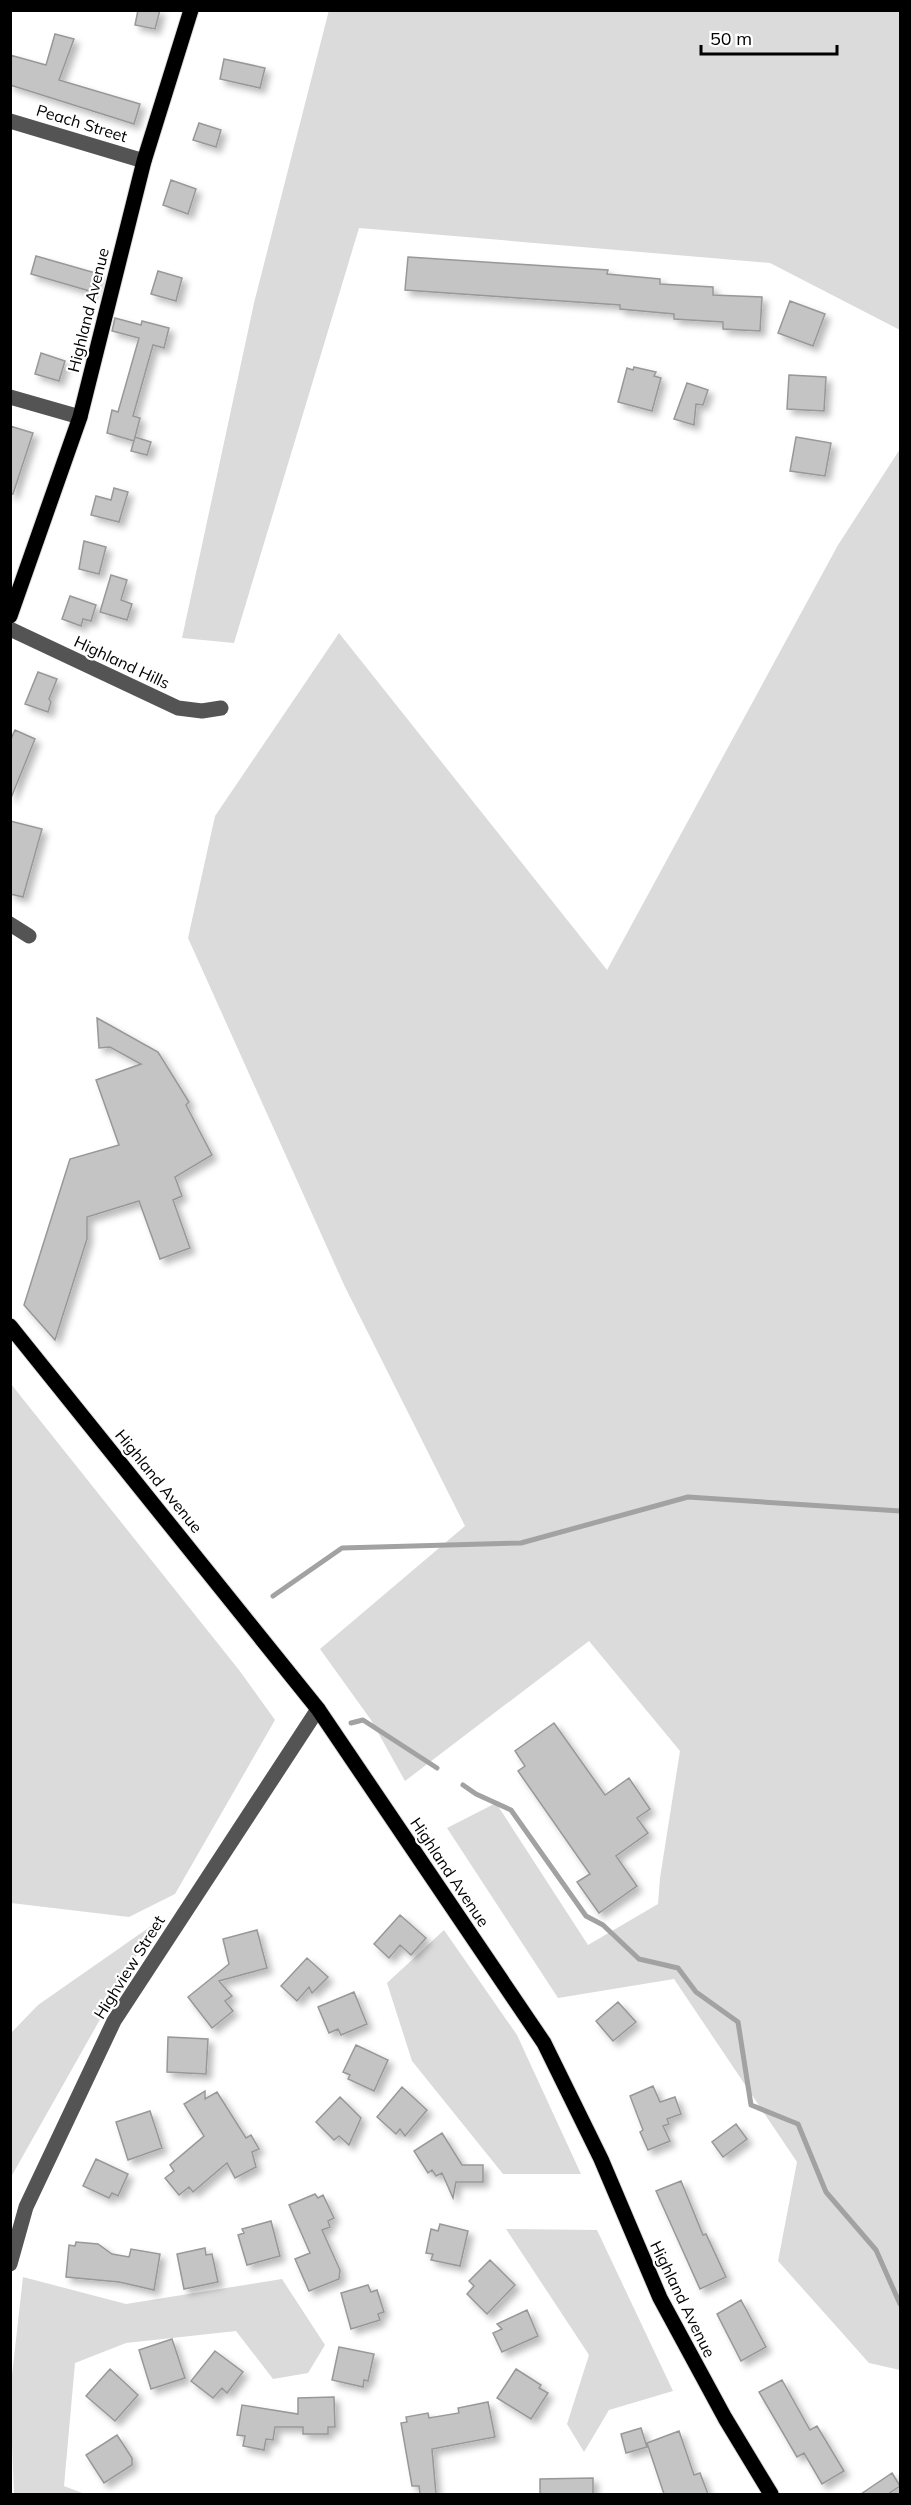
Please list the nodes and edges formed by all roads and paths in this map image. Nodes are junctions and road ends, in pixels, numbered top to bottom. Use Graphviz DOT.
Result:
graph roads {
  1 [pos="191,10"];
  2 [pos="10,121"];
  3 [pos="144,161"];
  4 [pos="10,397"];
  5 [pos="80,417"];
  6 [pos="10,616"];
  7 [pos="10,629"];
  8 [pos="221,708"];
  9 [pos="10,924"];
  10 [pos="29,936"];
  11 [pos="10,1326"];
  12 [pos="318,1709"];
  13 [pos="10,2265"];
  14 [pos="771,2494"];
  1 -- 3 [label="main road, Highland Avenue"];
  2 -- 3 [label="street, Peach Street"];
  3 -- 5 [label="main road, Highland Avenue"];
  4 -- 5 [label="street"];
  5 -- 6 [label="main road, Highland Avenue"];
  7 -- 8 [label="street, Highland Hills"];
  9 -- 10 [label="street"];
  11 -- 12 [label="main road, Highland Avenue"];
  12 -- 13 [label="street, Highview Street"];
  12 -- 14 [label="main road, Highland Avenue"];
}
